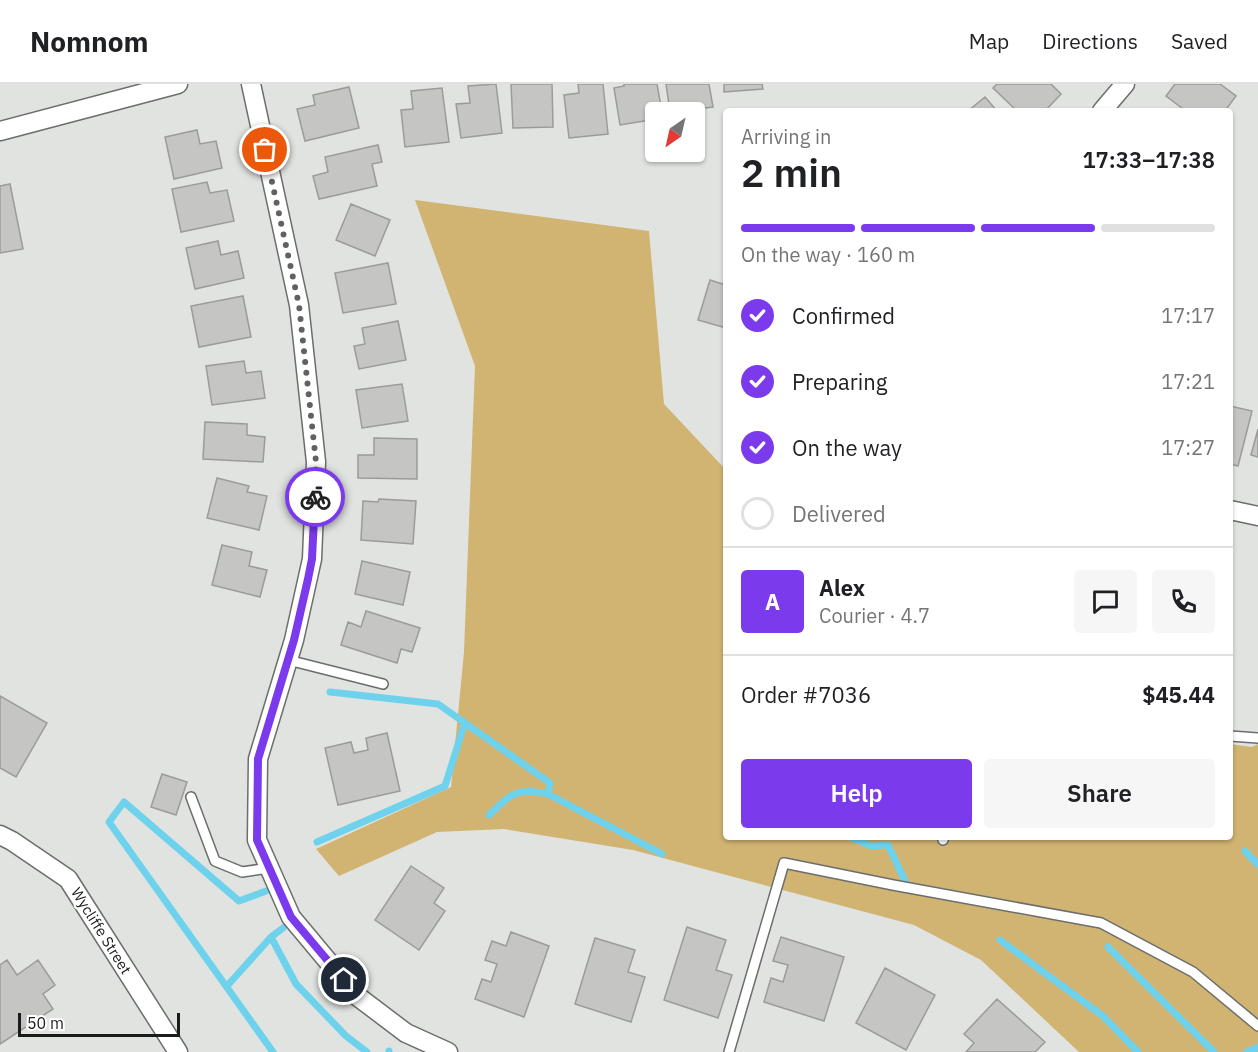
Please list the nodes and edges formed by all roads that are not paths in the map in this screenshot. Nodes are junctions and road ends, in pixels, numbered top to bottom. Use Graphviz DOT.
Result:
graph roads {
  1 [pos="178,84"];
  2 [pos="251,84"];
  3 [pos="1125,84"];
  4 [pos="1105,108"];
  5 [pos="0,131"];
  6 [pos="1233,511"];
  7 [pos="1258,516"];
  8 [pos="288,660"];
  9 [pos="383,684"];
  10 [pos="1233,736"];
  11 [pos="1258,738"];
  12 [pos="191,797"];
  13 [pos="0,835"];
  14 [pos="269,868"];
  15 [pos="1258,1026"];
  16 [pos="178,1052"];
  17 [pos="448,1052"];
  18 [pos="729,1052"];
  1 -- 5 [label="street"];
  2 -- 8 [label="street"];
  3 -- 4 [label="street"];
  6 -- 7 [label="street"];
  8 -- 9 [label="lane"];
  8 -- 14 [label="street"];
  10 -- 11 [label="lane"];
  12 -- 14 [label="lane"];
  13 -- 16 [label="street, Wycliffe Street"];
  14 -- 17 [label="street"];
  15 -- 18 [label="lane"];
}
